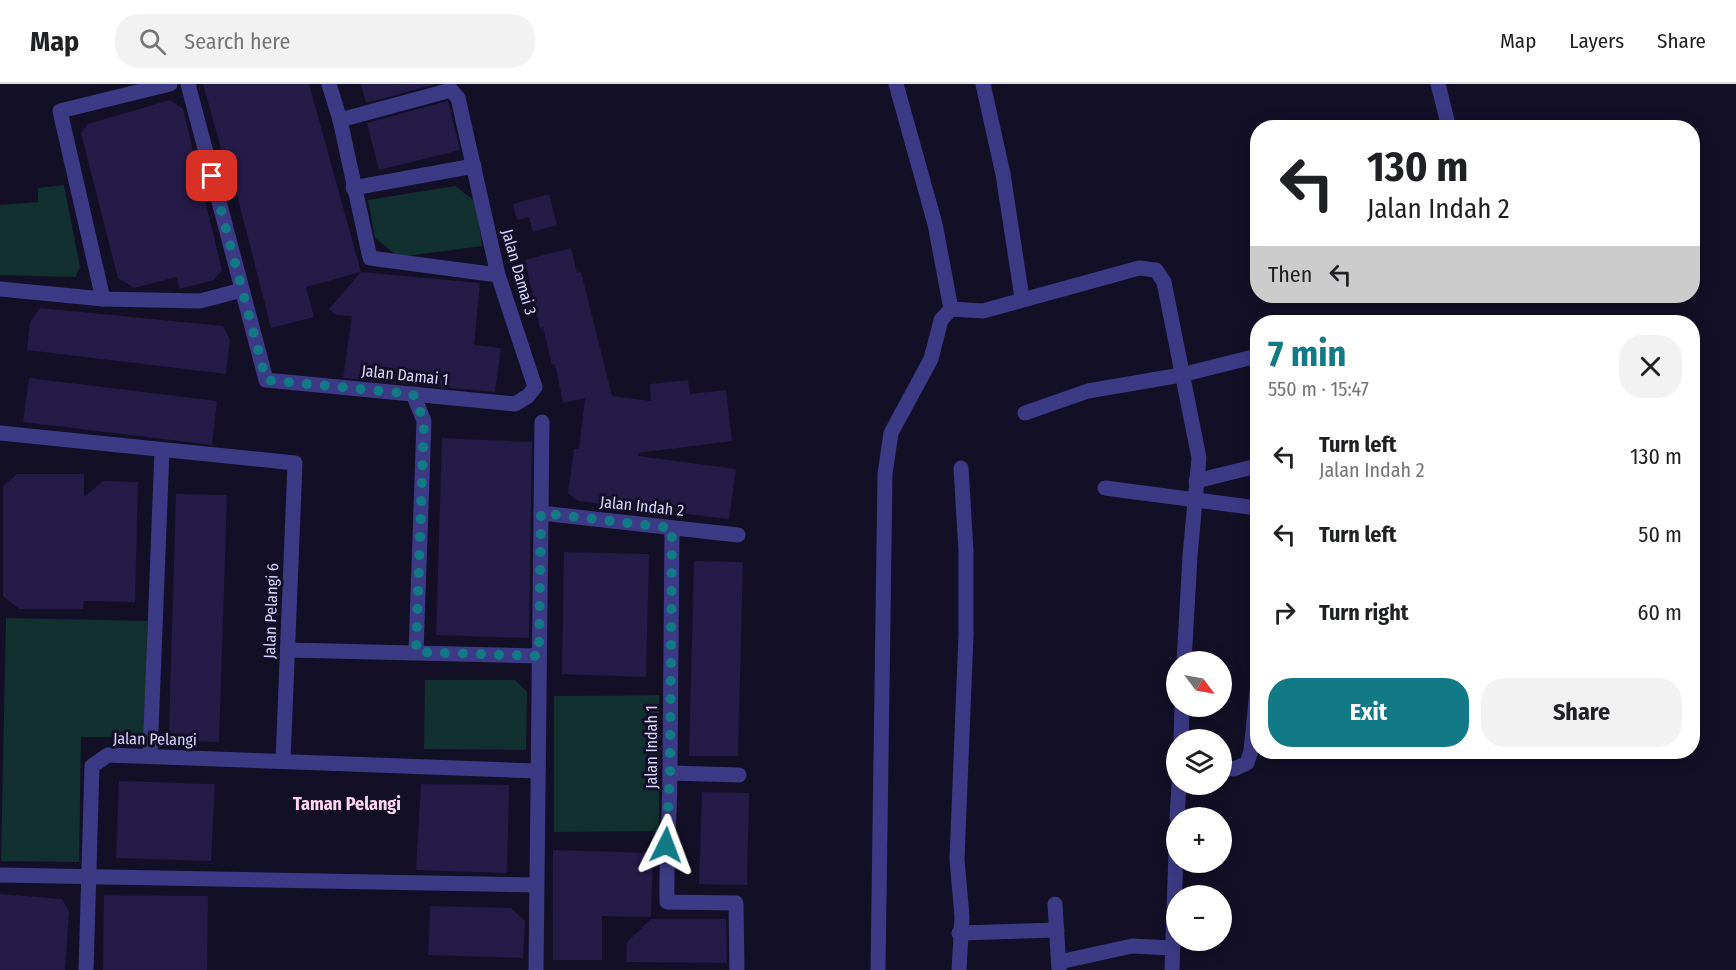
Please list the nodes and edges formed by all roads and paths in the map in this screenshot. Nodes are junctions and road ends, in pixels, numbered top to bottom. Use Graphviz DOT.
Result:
graph roads {
  1 [pos="170,84"];
  2 [pos="188,84"];
  3 [pos="329,84"];
  4 [pos="896,84"];
  5 [pos="983,84"];
  6 [pos="1438,84"];
  7 [pos="340,120"];
  8 [pos="1447,120"];
  9 [pos="474,166"];
  10 [pos="353,188"];
  11 [pos="498,275"];
  12 [pos="0,289"];
  13 [pos="242,290"];
  14 [pos="1022,298"];
  15 [pos="103,299"];
  16 [pos="951,309"];
  17 [pos="1250,358"];
  18 [pos="1181,375"];
  19 [pos="535,387"];
  20 [pos="413,394"];
  21 [pos="1026,413"];
  22 [pos="542,422"];
  23 [pos="0,433"];
  24 [pos="162,450"];
  25 [pos="962,468"];
  26 [pos="1250,468"];
  27 [pos="1196,481"];
  28 [pos="1105,488"];
  29 [pos="1194,500"];
  30 [pos="1250,507"];
  31 [pos="541,513"];
  32 [pos="672,528"];
  33 [pos="738,535"];
  34 [pos="288,650"];
  35 [pos="1185,651"];
  36 [pos="416,652"];
  37 [pos="539,656"];
  38 [pos="1250,754"];
  39 [pos="150,756"];
  40 [pos="283,761"];
  41 [pos="1232,769"];
  42 [pos="538,771"];
  43 [pos="670,773"];
  44 [pos="739,775"];
  45 [pos="0,875"];
  46 [pos="89,877"];
  47 [pos="536,885"];
  48 [pos="1055,904"];
  49 [pos="1057,930"];
  50 [pos="959,933"];
  51 [pos="1166,948"];
  52 [pos="1172,951"];
  53 [pos="1059,966"];
  54 [pos="86,970"];
  55 [pos="536,970"];
  56 [pos="737,970"];
  57 [pos="878,970"];
  58 [pos="959,970"];
  59 [pos="1172,970"];
  1 -- 15 [label="street"];
  2 -- 13 [label="street"];
  3 -- 7 [label="street"];
  4 -- 16 [label="street"];
  5 -- 14 [label="street"];
  6 -- 8 [label="street"];
  7 -- 9 [label="street, Jalan Damai 3"];
  7 -- 10 [label="street"];
  9 -- 10 [label="street"];
  9 -- 11 [label="street, Jalan Damai 3"];
  10 -- 11 [label="street"];
  11 -- 19 [label="street, Jalan Damai 3"];
  12 -- 15 [label="street"];
  13 -- 15 [label="street"];
  13 -- 20 [label="street, Jalan Damai 1"];
  14 -- 16 [label="street"];
  14 -- 18 [label="street"];
  16 -- 57 [label="street"];
  17 -- 18 [label="street"];
  18 -- 21 [label="street"];
  18 -- 27 [label="street"];
  19 -- 20 [label="street, Jalan Damai 1"];
  20 -- 36 [label="street"];
  22 -- 31 [label="street"];
  23 -- 24 [label="street"];
  24 -- 34 [label="street, Jalan Pelangi 6"];
  24 -- 39 [label="street"];
  25 -- 50 [label="street"];
  26 -- 27 [label="street"];
  27 -- 29 [label="street"];
  28 -- 29 [label="street"];
  29 -- 30 [label="street"];
  29 -- 35 [label="street"];
  31 -- 32 [label="street, Jalan Indah 2"];
  31 -- 37 [label="street"];
  32 -- 33 [label="street, Jalan Indah 2"];
  32 -- 43 [label="street, Jalan Indah 1"];
  34 -- 36 [label="street"];
  34 -- 40 [label="street, Jalan Pelangi 6"];
  36 -- 37 [label="street"];
  37 -- 42 [label="street"];
  38 -- 41 [label="street"];
  39 -- 40 [label="street, Jalan Pelangi"];
  39 -- 46 [label="street, Jalan Pelangi"];
  40 -- 42 [label="street, Jalan Pelangi"];
  42 -- 47 [label="street"];
  43 -- 44 [label="street"];
  43 -- 56 [label="street, Jalan Indah 1"];
  45 -- 46 [label="street"];
  46 -- 47 [label="street"];
  46 -- 54 [label="street"];
  47 -- 55 [label="street"];
  48 -- 49 [label="street"];
  49 -- 50 [label="street"];
  49 -- 53 [label="street"];
  50 -- 58 [label="street"];
  51 -- 53 [label="street"];
  52 -- 59 [label="street"];
}
